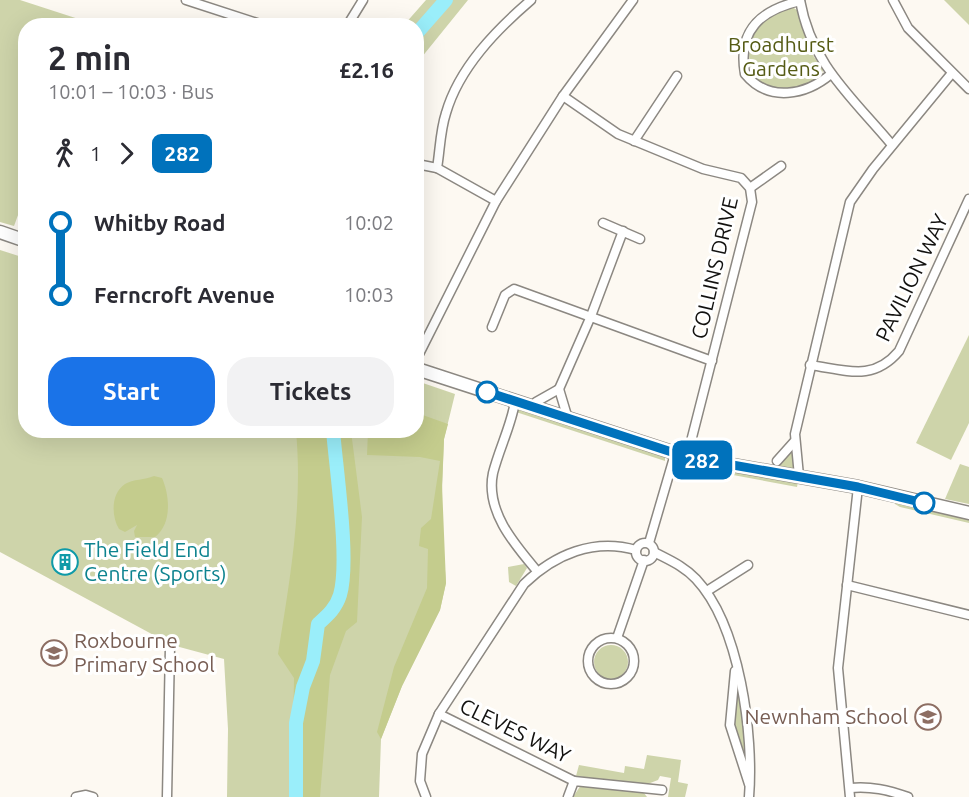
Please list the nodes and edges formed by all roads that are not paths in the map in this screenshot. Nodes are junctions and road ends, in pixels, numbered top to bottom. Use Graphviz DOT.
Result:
graph roads {
  1 [pos="186,0"];
  2 [pos="363,0"];
  3 [pos="531,0"];
  4 [pos="633,0"];
  5 [pos="800,0"];
  6 [pos="893,0"];
  7 [pos="241,18"];
  8 [pos="352,18"];
  9 [pos="952,73"];
  10 [pos="831,74"];
  11 [pos="677,76"];
  12 [pos="969,89"];
  13 [pos="563,96"];
  14 [pos="634,141"];
  15 [pos="892,145"];
  16 [pos="424,165"];
  17 [pos="782,166"];
  18 [pos="437,168"];
  19 [pos="750,188"];
  20 [pos="969,200"];
  21 [pos="496,201"];
  22 [pos="603,223"];
  23 [pos="623,231"];
  24 [pos="0,232"];
  25 [pos="18,238"];
  26 [pos="640,239"];
  27 [pos="591,316"];
  28 [pos="492,327"];
  29 [pos="424,344"];
  30 [pos="712,361"];
  31 [pos="810,365"];
  32 [pos="424,371"];
  33 [pos="560,389"];
  34 [pos="514,402"];
  35 [pos="533,408"];
  36 [pos="568,418"];
  37 [pos="794,442"];
  38 [pos="681,455"];
  39 [pos="777,460"];
  40 [pos="799,476"];
  41 [pos="858,487"];
  42 [pos="969,513"];
  43 [pos="649,543"];
  44 [pos="636,550"];
  45 [pos="654,552"];
  46 [pos="644,560"];
  47 [pos="748,565"];
  48 [pos="537,572"];
  49 [pos="847,585"];
  50 [pos="707,591"];
  51 [pos="969,615"];
  52 [pos="617,638"];
  53 [pos="170,647"];
  54 [pos="733,657"];
  55 [pos="439,714"];
  56 [pos="574,781"];
  57 [pos="750,787"];
  58 [pos="662,790"];
  59 [pos="850,793"];
  60 [pos="76,797"];
  61 [pos="93,797"];
  62 [pos="167,797"];
  63 [pos="426,797"];
  64 [pos="568,797"];
  65 [pos="749,797"];
  66 [pos="908,797"];
  1 -- 7 [label="street"];
  2 -- 8 [label="street"];
  3 -- 18 [label="street"];
  4 -- 13 [label="street"];
  5 -- 10 [label="street"];
  5 -- 10 [label="street"];
  6 -- 9 [label="street"];
  9 -- 12 [label="street"];
  9 -- 15 [label="street"];
  10 -- 15 [label="street"];
  11 -- 14 [label="street"];
  13 -- 14 [label="street, COLLINS DRIVE"];
  13 -- 21 [label="street"];
  14 -- 19 [label="street, COLLINS DRIVE"];
  15 -- 31 [label="street"];
  16 -- 18 [label="street"];
  17 -- 19 [label="street"];
  18 -- 21 [label="street"];
  19 -- 30 [label="street, COLLINS DRIVE"];
  20 -- 31 [label="street, PAVILION WAY"];
  21 -- 29 [label="street"];
  22 -- 23 [label="street"];
  23 -- 26 [label="street"];
  23 -- 27 [label="street"];
  24 -- 25 [label="street"];
  27 -- 28 [label="street"];
  27 -- 30 [label="street"];
  27 -- 33 [label="street"];
  30 -- 38 [label="street, COLLINS DRIVE"];
  31 -- 37 [label="street"];
  32 -- 34 [label="street"];
  33 -- 35 [label="street"];
  33 -- 36 [label="street"];
  34 -- 35 [label="street"];
  34 -- 48 [label="street"];
  35 -- 36 [label="street"];
  36 -- 38 [label="street"];
  37 -- 39 [label="street"];
  37 -- 40 [label="street"];
  38 -- 40 [label="street"];
  38 -- 43 [label="street, COLLINS DRIVE"];
  40 -- 41 [label="street"];
  41 -- 42 [label="street"];
  41 -- 49 [label="street"];
  43 -- 44 [label="street"];
  43 -- 45 [label="street"];
  44 -- 46 [label="street"];
  44 -- 48 [label="street"];
  45 -- 46 [label="street"];
  45 -- 50 [label="street"];
  46 -- 52 [label="street"];
  47 -- 50 [label="street"];
  48 -- 55 [label="street"];
  49 -- 51 [label="street"];
  49 -- 59 [label="street"];
  50 -- 54 [label="street"];
  52 -- 52 [label="street"];
  53 -- 62 [label="street"];
  54 -- 57 [label="street"];
  54 -- 57 [label="street"];
  55 -- 56 [label="street, CLEVES WAY"];
  55 -- 63 [label="street"];
  56 -- 58 [label="street"];
  56 -- 64 [label="street"];
  57 -- 65 [label="street"];
  59 -- 66 [label="street"];
  60 -- 61 [label="street"];
}
